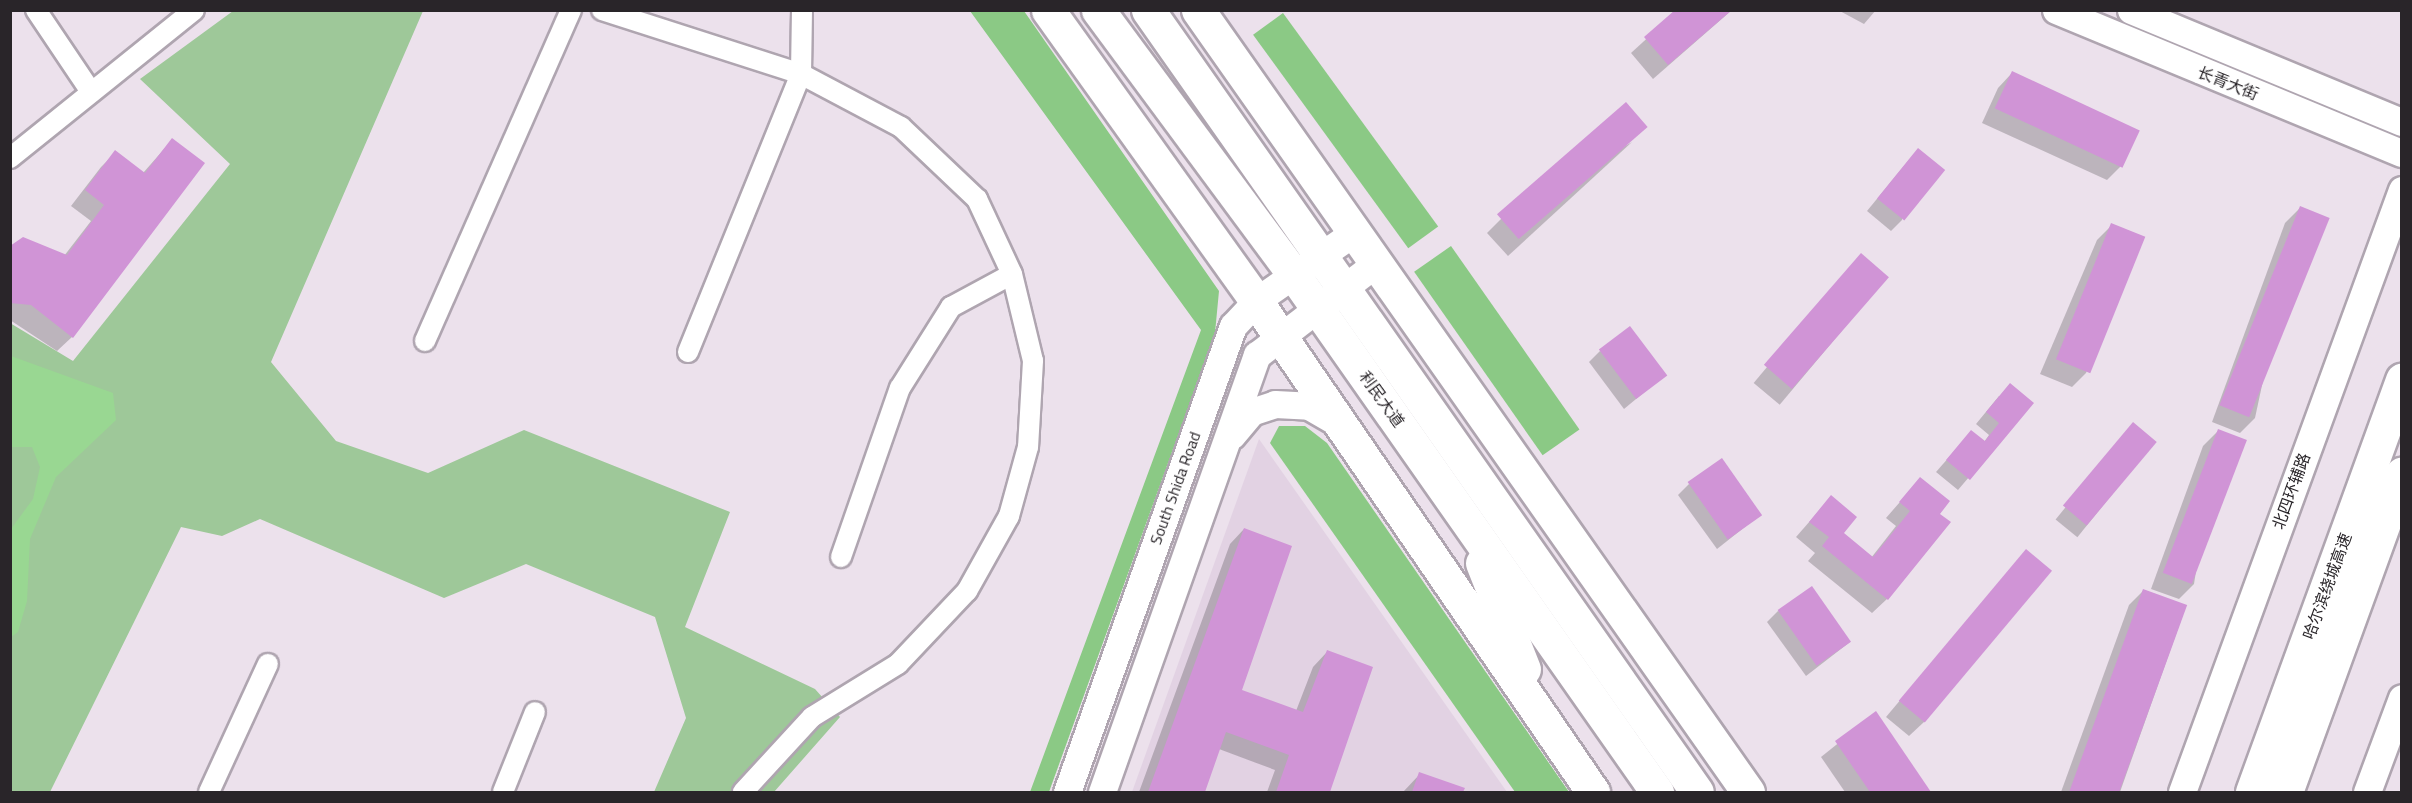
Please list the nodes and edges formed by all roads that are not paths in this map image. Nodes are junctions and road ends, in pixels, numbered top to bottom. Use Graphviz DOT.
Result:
graph roads {
  1 [pos="36,10"];
  2 [pos="194,10"];
  3 [pos="571,10"];
  4 [pos="602,10"];
  5 [pos="802,10"];
  6 [pos="1048,10"];
  7 [pos="1098,10"];
  8 [pos="1148,10"];
  9 [pos="1198,10"];
  10 [pos="2056,10"];
  11 [pos="2130,10"];
  12 [pos="801,74"];
  13 [pos="91,92"];
  14 [pos="2402,122"];
  15 [pos="2402,153"];
  16 [pos="10,158"];
  17 [pos="2402,190"];
  18 [pos="1353,233"];
  19 [pos="1320,256"];
  20 [pos="1374,265"];
  21 [pos="1012,274"];
  22 [pos="1294,275"];
  23 [pos="1343,288"];
  24 [pos="1256,302"];
  25 [pos="1316,307"];
  26 [pos="1279,335"];
  27 [pos="425,341"];
  28 [pos="688,352"];
  29 [pos="2402,379"];
  30 [pos="1341,425"];
  31 [pos="1224,446"];
  32 [pos="2402,473"];
  33 [pos="1537,494"];
  34 [pos="1460,509"];
  35 [pos="841,556"];
  36 [pos="268,664"];
  37 [pos="1612,670"];
  38 [pos="2402,698"];
  39 [pos="535,712"];
  40 [pos="1546,725"];
  41 [pos="209,792"];
  42 [pos="503,792"];
  43 [pos="743,792"];
  44 [pos="1067,792"];
  45 [pos="1102,792"];
  46 [pos="1593,792"];
  47 [pos="1657,792"];
  48 [pos="1697,792"];
  49 [pos="1748,792"];
  50 [pos="2182,792"];
  51 [pos="2252,792"];
  52 [pos="2286,792"];
  53 [pos="2367,792"];
  1 -- 13 [label="street"];
  2 -- 13 [label="street"];
  3 -- 27 [label="street"];
  4 -- 12 [label="street"];
  5 -- 12 [label="street"];
  6 -- 24 [label="highway"];
  7 -- 22 [label="highway, 利民大道"];
  8 -- 19 [label="highway, 利民大道"];
  9 -- 18 [label="highway"];
  10 -- 15 [label="main road, 长青大街"];
  11 -- 14 [label="main road, 长青大街"];
  12 -- 21 [label="street"];
  12 -- 28 [label="street"];
  13 -- 16 [label="street"];
  17 -- 50 [label="main road, 北四环辅路"];
  18 -- 19 [label="main road, South Shida Road"];
  18 -- 20 [label="highway"];
  19 -- 22 [label="main road, South Shida Road"];
  19 -- 23 [label="highway, 利民大道"];
  20 -- 23 [label="main road, South Shida Road"];
  20 -- 33 [label="highway"];
  21 -- 35 [label="street"];
  21 -- 43 [label="street"];
  22 -- 24 [label="main road, South Shida Road"];
  22 -- 25 [label="highway, 利民大道"];
  23 -- 25 [label="main road, South Shida Road"];
  23 -- 37 [label="highway, 利民大道"];
  24 -- 26 [label="highway"];
  24 -- 44 [label="main road, South Shida Road"];
  25 -- 26 [label="main road, South Shida Road"];
  25 -- 34 [label="highway, 利民大道"];
  26 -- 30 [label="highway"];
  26 -- 31 [label="main road, South Shida Road"];
  29 -- 51 [label="highway, 哈尔滨绕城高速"];
  30 -- 31 [label="main road"];
  30 -- 40 [label="highway"];
  31 -- 45 [label="main road, South Shida Road"];
  32 -- 52 [label="highway, 哈尔滨绕城高速"];
  33 -- 37 [label="highway"];
  33 -- 49 [label="highway"];
  34 -- 40 [label="highway"];
  34 -- 47 [label="highway, 利民大道"];
  36 -- 41 [label="street"];
  37 -- 48 [label="highway, 利民大道"];
  38 -- 53 [label="main road"];
  39 -- 42 [label="street"];
  40 -- 46 [label="highway"];
}
